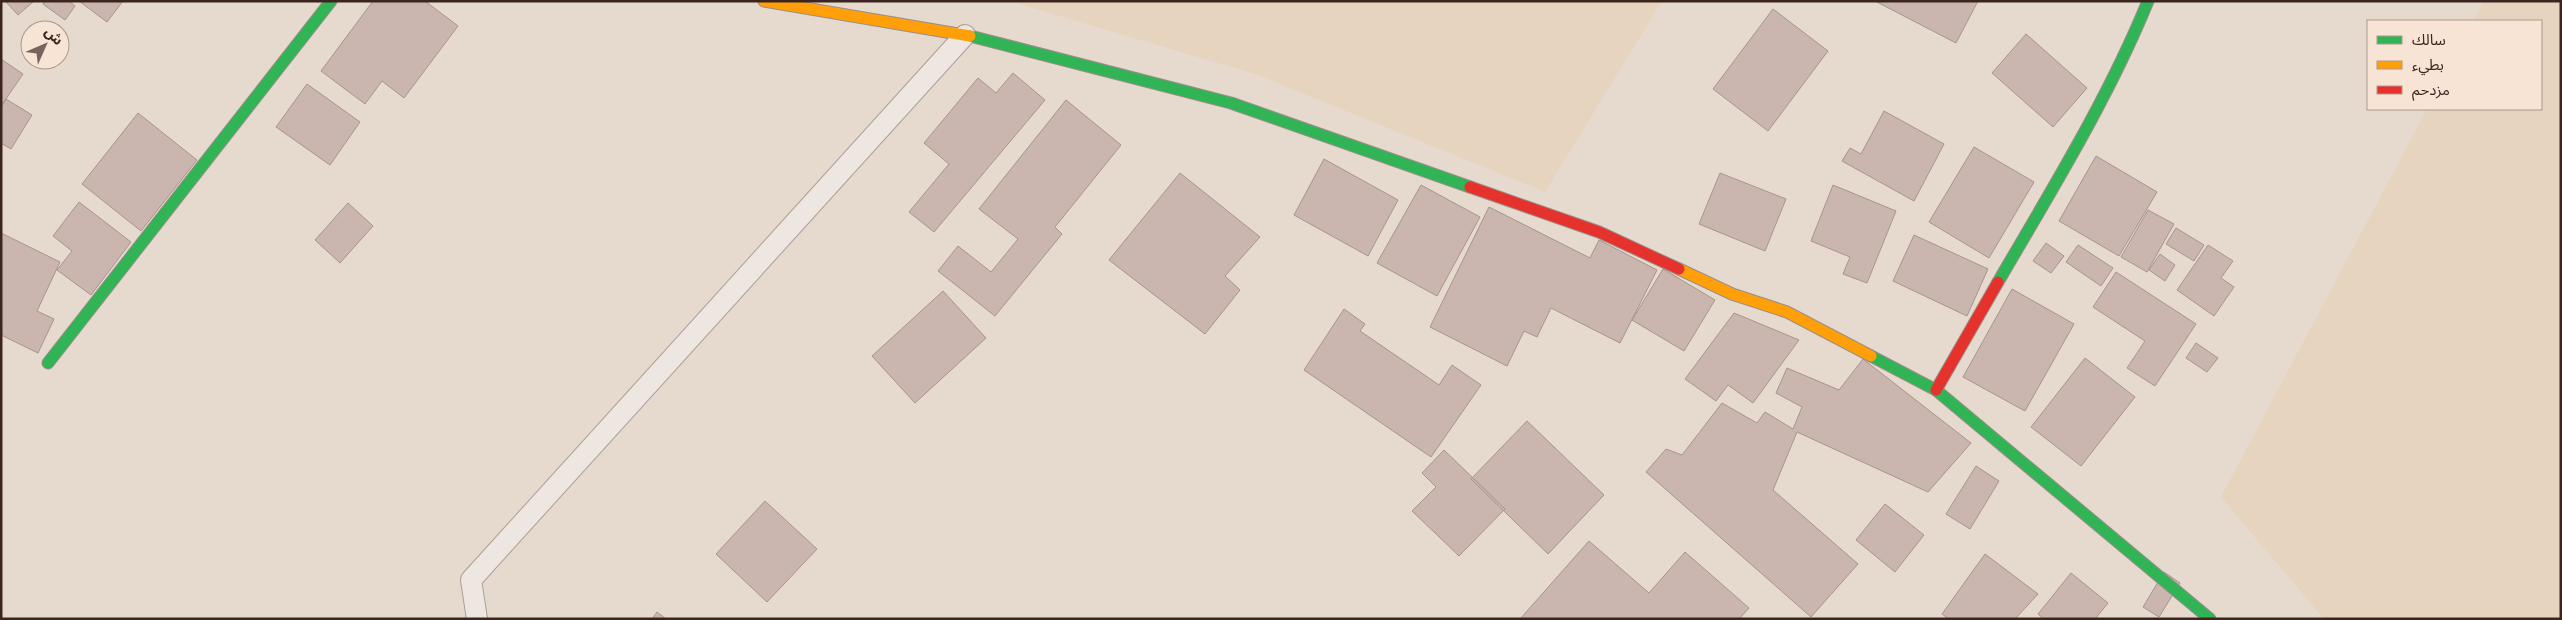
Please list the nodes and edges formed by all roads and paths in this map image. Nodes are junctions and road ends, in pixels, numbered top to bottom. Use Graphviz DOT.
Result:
graph roads {
  1 [pos="331,1"];
  2 [pos="764,1"];
  3 [pos="2148,1"];
  4 [pos="965,34"];
  5 [pos="48,363"];
  6 [pos="1936,390"];
  7 [pos="478,619"];
  8 [pos="2210,619"];
  1 -- 5 [label="street"];
  2 -- 4 [label="street"];
  3 -- 6 [label="street"];
  4 -- 6 [label="street"];
  4 -- 7 [label="lane"];
  6 -- 8 [label="street"];
}
